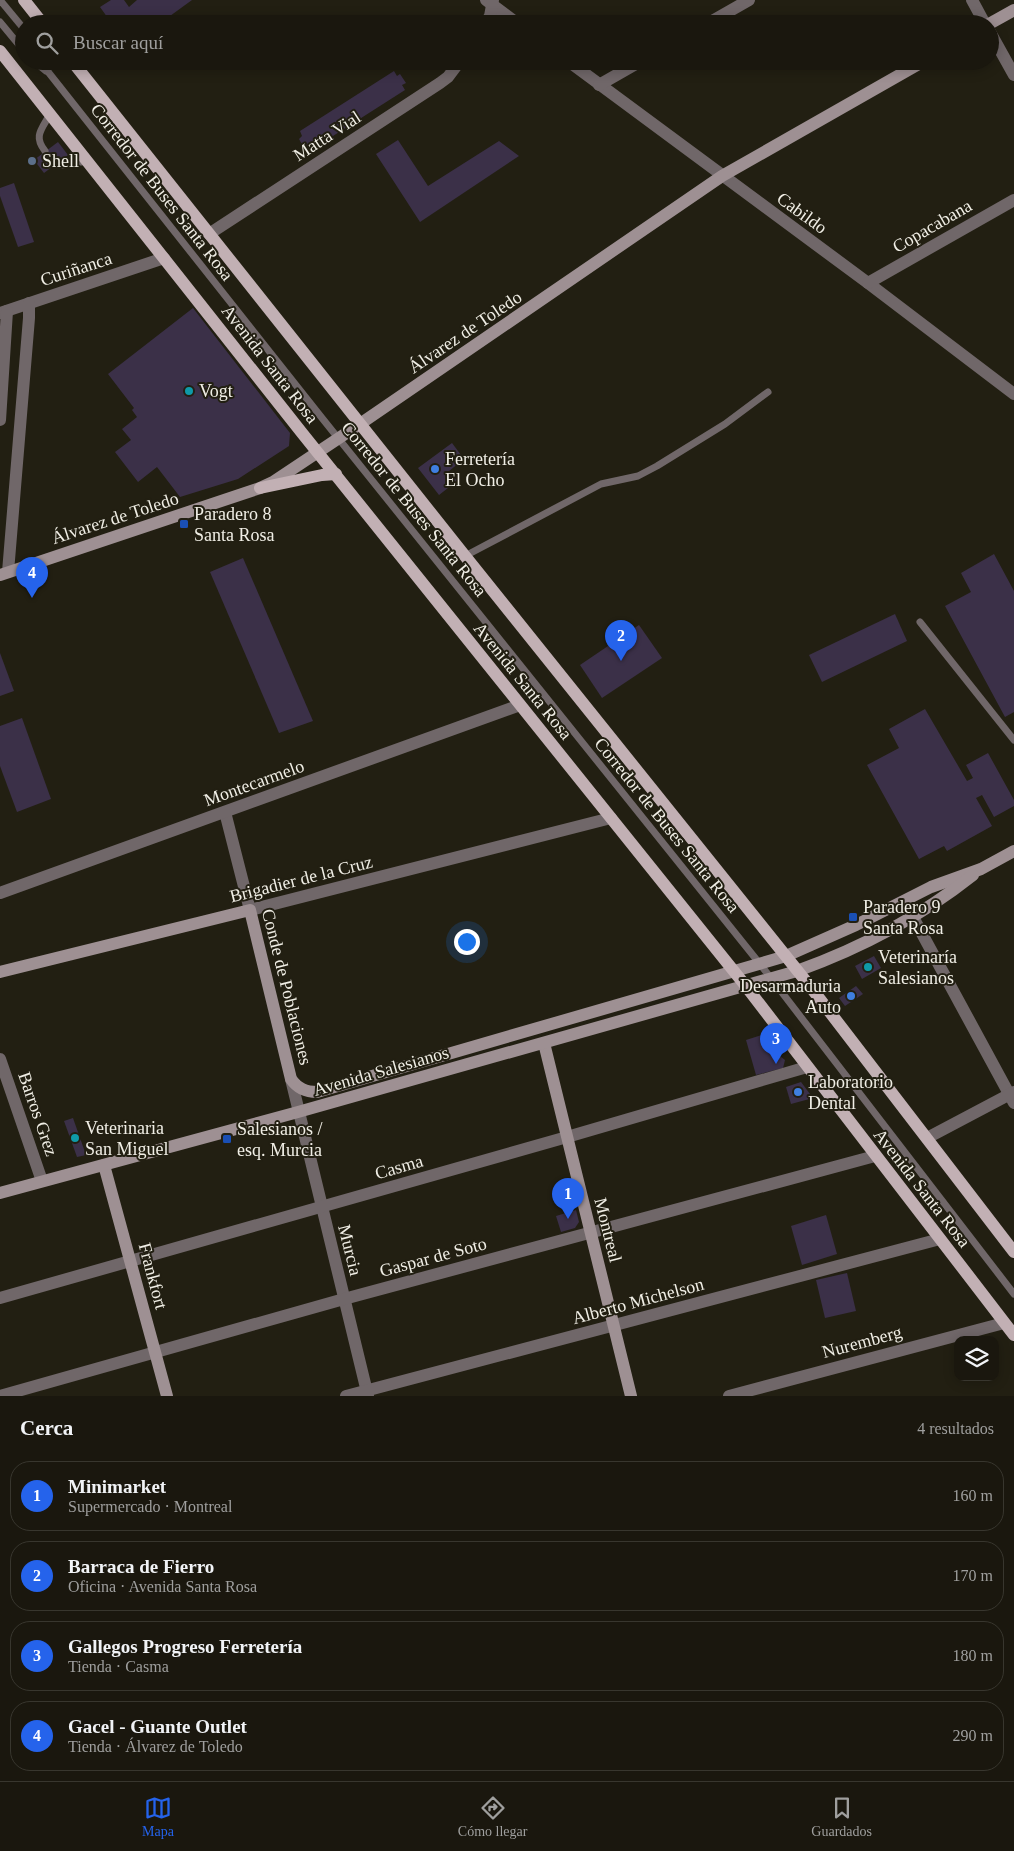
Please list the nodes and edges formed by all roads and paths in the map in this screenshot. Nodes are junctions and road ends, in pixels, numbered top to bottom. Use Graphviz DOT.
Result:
graph roads {
  1 [pos="0,0"];
  2 [pos="24,0"];
  3 [pos="749,0"];
  4 [pos="972,0"];
  5 [pos="490,2"];
  6 [pos="1014,10"];
  7 [pos="36,15"];
  8 [pos="490,15"];
  9 [pos="507,15"];
  10 [pos="723,15"];
  11 [pos="981,15"];
  12 [pos="15,18"];
  13 [pos="999,18"];
  14 [pos="0,22"];
  15 [pos="15,40"];
  16 [pos="999,48"];
  17 [pos="0,52"];
  18 [pos="44,70"];
  19 [pos="47,70"];
  20 [pos="79,70"];
  21 [pos="453,70"];
  22 [pos="580,70"];
  23 [pos="626,70"];
  24 [pos="908,70"];
  25 [pos="49,74"];
  26 [pos="1014,75"];
  27 [pos="600,85"];
  28 [pos="50,114"];
  29 [pos="45,151"];
  30 [pos="87,161"];
  31 [pos="56,164"];
  32 [pos="722,176"];
  33 [pos="1014,200"];
  34 [pos="209,234"];
  35 [pos="164,258"];
  36 [pos="868,283"];
  37 [pos="29,303"];
  38 [pos="4,312"];
  39 [pos="768,392"];
  40 [pos="1013,393"];
  41 [pos="0,420"];
  42 [pos="360,424"];
  43 [pos="339,439"];
  44 [pos="318,452"];
  45 [pos="336,474"];
  46 [pos="260,488"];
  47 [pos="465,556"];
  48 [pos="4,574"];
  49 [pos="920,622"];
  50 [pos="520,705"];
  51 [pos="1014,740"];
  52 [pos="225,812"];
  53 [pos="611,818"];
  54 [pos="1014,851"];
  55 [pos="981,869"];
  56 [pos="0,893"];
  57 [pos="250,910"];
  58 [pos="913,917"];
  59 [pos="786,956"];
  60 [pos="760,964"];
  61 [pos="734,971"];
  62 [pos="797,971"];
  63 [pos="0,972"];
  64 [pos="771,978"];
  65 [pos="745,985"];
  66 [pos="544,1043"];
  67 [pos="0,1059"];
  68 [pos="807,1067"];
  69 [pos="291,1079"];
  70 [pos="1012,1096"];
  71 [pos="298,1112"];
  72 [pos="567,1137"];
  73 [pos="927,1138"];
  74 [pos="875,1156"];
  75 [pos="104,1164"];
  76 [pos="42,1182"];
  77 [pos="0,1193"];
  78 [pos="321,1207"];
  79 [pos="591,1233"];
  80 [pos="940,1239"];
  81 [pos="1014,1252"];
  82 [pos="130,1261"];
  83 [pos="1014,1294"];
  84 [pos="0,1298"];
  85 [pos="344,1299"];
  86 [pos="1004,1323"];
  87 [pos="614,1326"];
  88 [pos="1014,1336"];
  89 [pos="155,1352"];
  90 [pos="367,1393"];
  91 [pos="0,1396"];
  92 [pos="167,1396"];
  93 [pos="346,1396"];
  94 [pos="631,1396"];
  95 [pos="728,1396"];
  1 -- 12 [label="lane"];
  2 -- 7 [label="main road"];
  3 -- 10 [label="street"];
  4 -- 11 [label="street"];
  5 -- 8 [label="street"];
  5 -- 9 [label="street"];
  6 -- 13 [label="main road"];
  14 -- 15 [label="lane"];
  16 -- 26 [label="street"];
  17 -- 28 [label="main road, Avenida Santa Rosa"];
  18 -- 25 [label="lane, Corredor de Buses Santa Rosa"];
  19 -- 25 [label="lane, Corredor de Buses Santa Rosa"];
  20 -- 34 [label="main road, Avenida Santa Rosa"];
  21 -- 34 [label="street, Matta Vial"];
  22 -- 27 [label="street, Cabildo"];
  23 -- 27 [label="street"];
  24 -- 32 [label="main road, Álvarez de Toledo"];
  25 -- 43 [label="lane, Corredor de Buses Santa Rosa"];
  27 -- 32 [label="street, Cabildo"];
  28 -- 29 [label="lane"];
  28 -- 30 [label="main road, Avenida Santa Rosa"];
  30 -- 31 [label="lane"];
  30 -- 35 [label="main road, Avenida Santa Rosa"];
  32 -- 36 [label="street, Cabildo"];
  32 -- 42 [label="main road, Álvarez de Toledo"];
  33 -- 36 [label="street, Copacabana"];
  34 -- 42 [label="main road, Avenida Santa Rosa"];
  35 -- 37 [label="street, Curiñanca"];
  35 -- 44 [label="main road, Avenida Santa Rosa"];
  36 -- 40 [label="street, Cabildo"];
  37 -- 38 [label="street, Curiñanca"];
  37 -- 48 [label="street"];
  38 -- 41 [label="street"];
  39 -- 47 [label="lane"];
  42 -- 43 [label="main road, Álvarez de Toledo"];
  42 -- 47 [label="main road, Avenida Santa Rosa"];
  43 -- 44 [label="main road, Álvarez de Toledo"];
  43 -- 60 [label="lane, Corredor de Buses Santa Rosa"];
  44 -- 45 [label="main road, Avenida Santa Rosa"];
  44 -- 46 [label="main road, Álvarez de Toledo"];
  45 -- 46 [label="main road"];
  45 -- 50 [label="main road, Avenida Santa Rosa"];
  46 -- 48 [label="main road, Álvarez de Toledo"];
  47 -- 59 [label="main road, Avenida Santa Rosa"];
  49 -- 51 [label="lane"];
  50 -- 52 [label="street, Montecarmelo"];
  50 -- 53 [label="main road, Avenida Santa Rosa"];
  52 -- 56 [label="street, Montecarmelo"];
  52 -- 57 [label="street, Conde de Poblaciones"];
  53 -- 57 [label="street, Brigadier de la Cruz"];
  53 -- 61 [label="main road, Avenida Santa Rosa"];
  54 -- 55 [label="main road"];
  55 -- 58 [label="main road, Avenida Salesianos"];
  55 -- 59 [label="main road, Avenida Salesianos"];
  57 -- 63 [label="main road, Brigadier de la Cruz"];
  57 -- 69 [label="main road, Conde de Poblaciones"];
  58 -- 62 [label="main road, Avenida Salesianos"];
  58 -- 70 [label="street"];
  59 -- 60 [label="main road, Avenida Salesianos"];
  59 -- 62 [label="main road, Avenida Santa Rosa"];
  60 -- 61 [label="main road, Avenida Salesianos"];
  60 -- 64 [label="lane, Corredor de Buses Santa Rosa"];
  61 -- 65 [label="main road, Avenida Santa Rosa"];
  61 -- 69 [label="main road, Avenida Salesianos"];
  62 -- 64 [label="main road, Avenida Salesianos"];
  62 -- 73 [label="main road, Avenida Santa Rosa"];
  64 -- 65 [label="main road, Avenida Salesianos"];
  64 -- 83 [label="lane, Corredor de Buses Santa Rosa"];
  65 -- 66 [label="main road, Avenida Salesianos"];
  65 -- 68 [label="main road, Avenida Santa Rosa"];
  66 -- 71 [label="main road, Avenida Salesianos"];
  66 -- 72 [label="main road, Montreal"];
  67 -- 76 [label="street, Barros Grez"];
  68 -- 72 [label="street, Casma"];
  68 -- 74 [label="main road, Avenida Santa Rosa"];
  69 -- 71 [label="street, Conde de Poblaciones"];
  70 -- 73 [label="street"];
  71 -- 75 [label="main road, Avenida Salesianos"];
  71 -- 78 [label="street, Murcia"];
  72 -- 78 [label="street, Casma"];
  72 -- 79 [label="main road, Montreal"];
  73 -- 81 [label="main road, Avenida Santa Rosa"];
  74 -- 79 [label="street, Gaspar de Soto"];
  74 -- 80 [label="main road, Avenida Santa Rosa"];
  75 -- 76 [label="main road, Avenida Salesianos"];
  75 -- 82 [label="main road, Frankfort"];
  76 -- 77 [label="main road, Avenida Salesianos"];
  78 -- 82 [label="street, Casma"];
  78 -- 85 [label="street, Murcia"];
  79 -- 85 [label="street, Gaspar de Soto"];
  79 -- 87 [label="main road, Montreal"];
  80 -- 86 [label="main road, Avenida Santa Rosa"];
  80 -- 87 [label="street, Alberto Michelson"];
  82 -- 84 [label="street, Casma"];
  82 -- 89 [label="main road, Frankfort"];
  85 -- 89 [label="street, Gaspar de Soto"];
  85 -- 90 [label="street, Murcia"];
  86 -- 88 [label="main road, Avenida Santa Rosa"];
  86 -- 95 [label="street, Nuremberg"];
  87 -- 90 [label="street, Alberto Michelson"];
  87 -- 94 [label="main road, Montreal"];
  89 -- 91 [label="street, Gaspar de Soto"];
  89 -- 92 [label="main road, Frankfort"];
  90 -- 93 [label="street, Alberto Michelson"];
}
